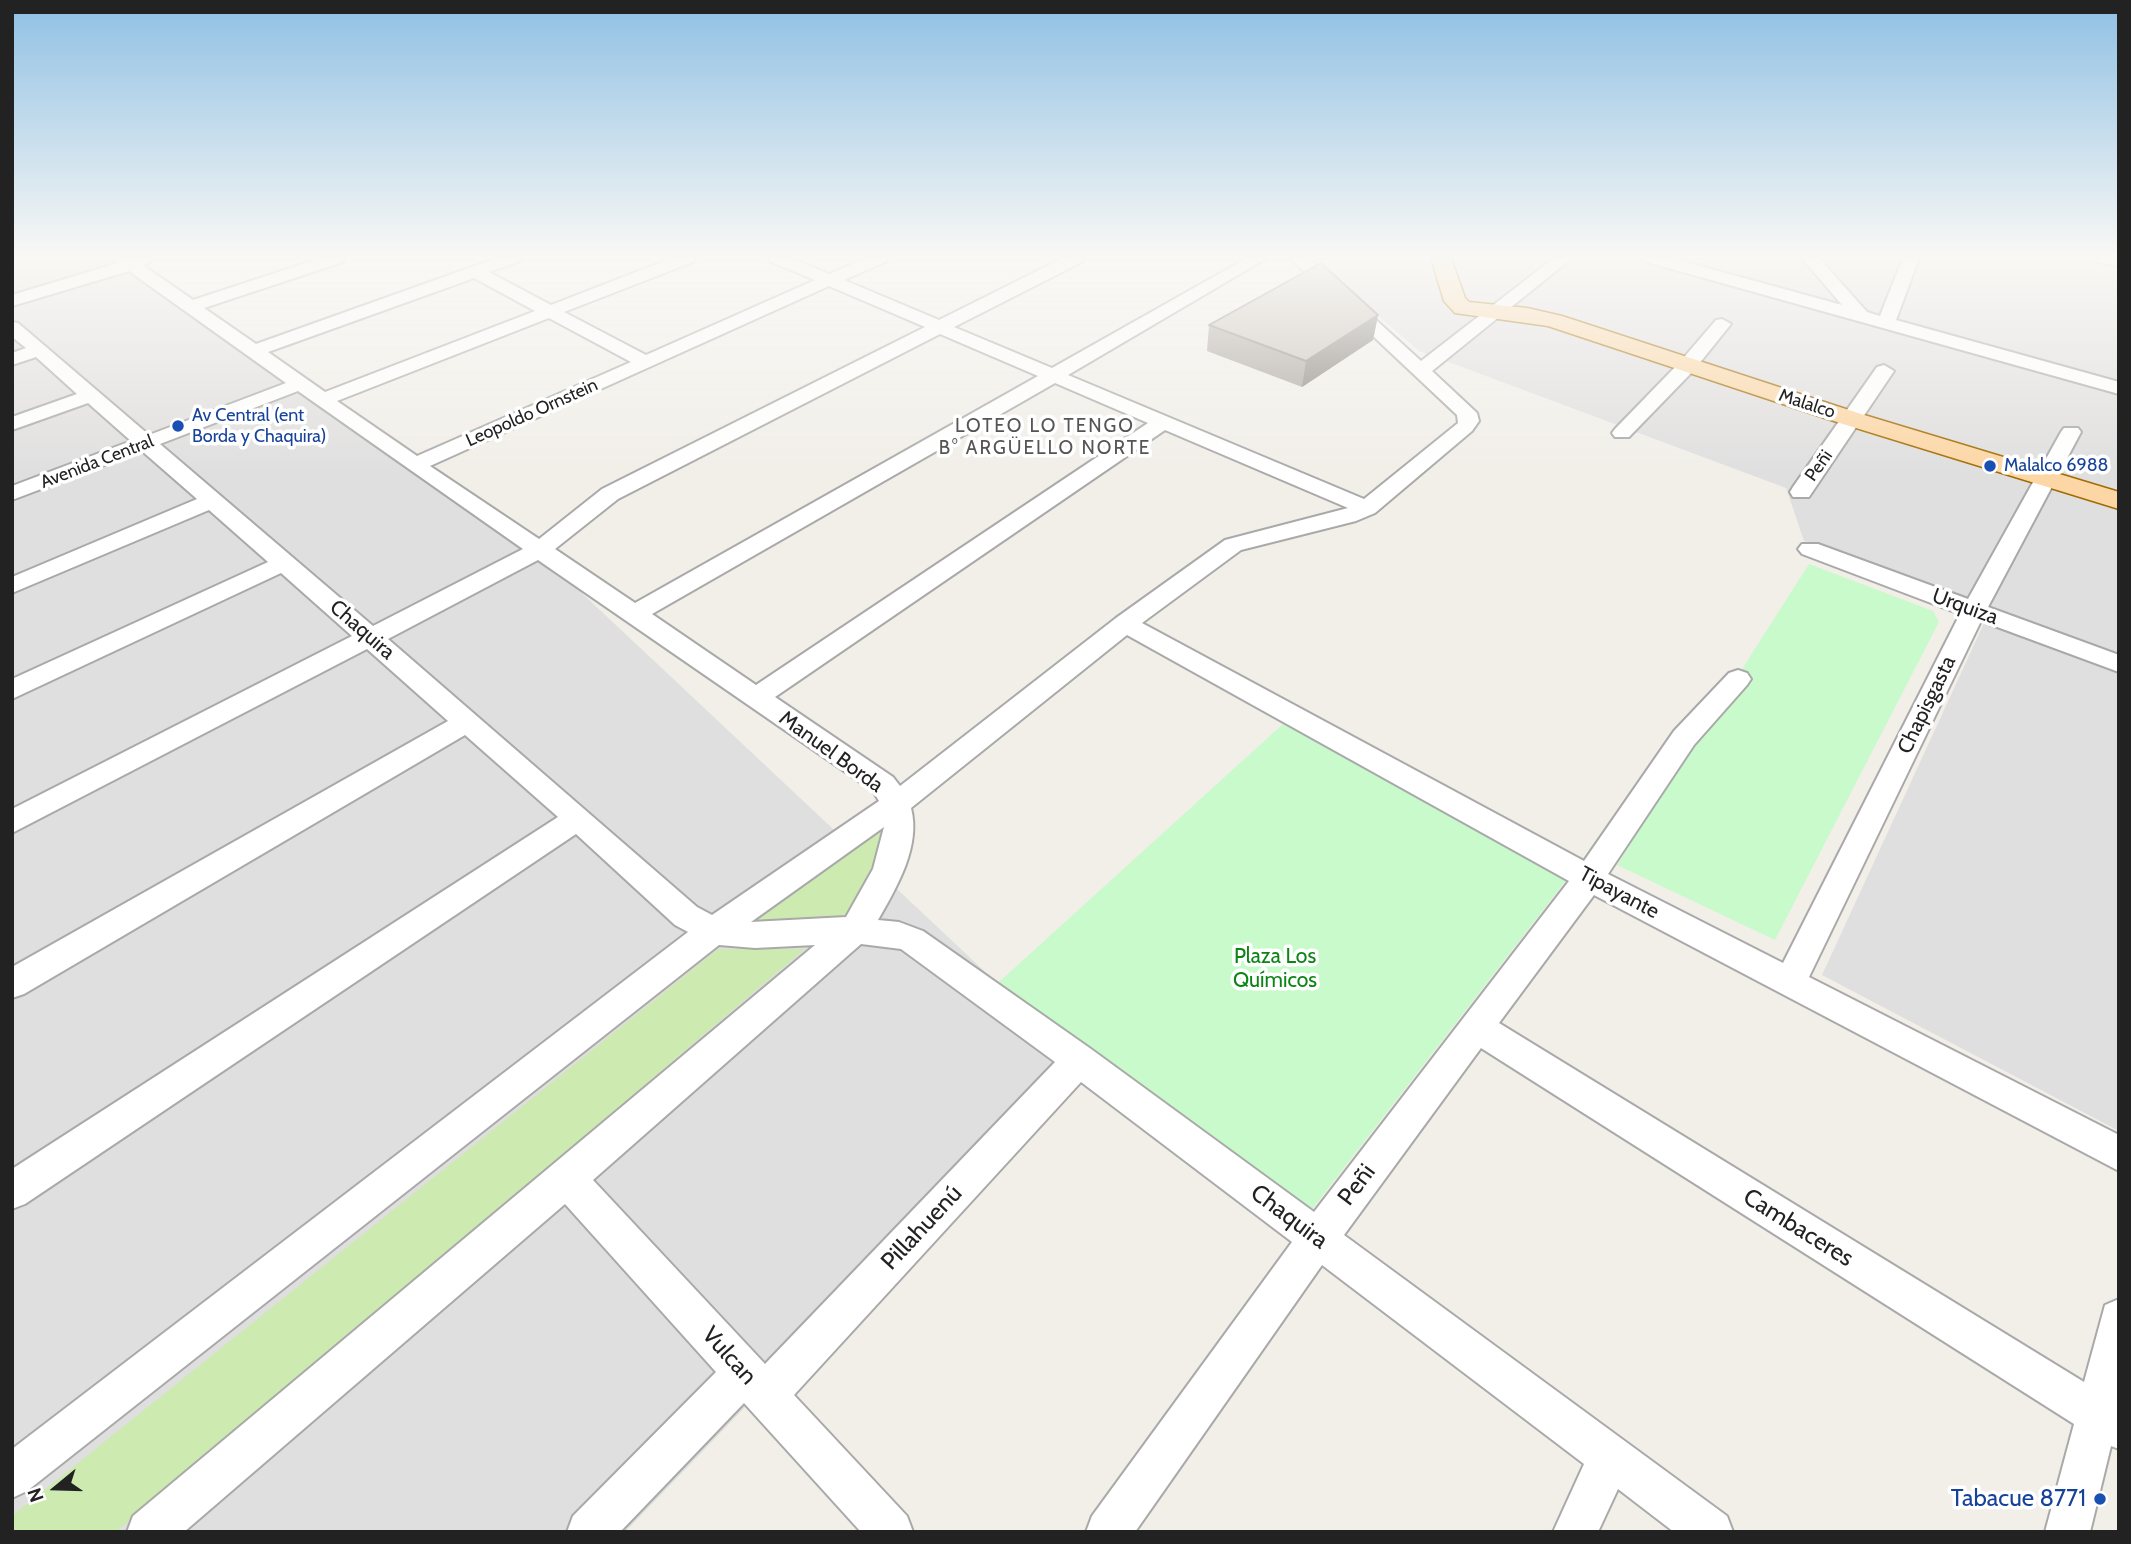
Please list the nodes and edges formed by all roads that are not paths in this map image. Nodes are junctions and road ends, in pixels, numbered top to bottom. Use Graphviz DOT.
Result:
graph roads {
  1 [pos="16,330"];
  2 [pos="225,330"];
  3 [pos="312,330"];
  4 [pos="501,330"];
  5 [pos="585,330"];
  6 [pos="718,330"];
  7 [pos="933,330"];
  8 [pos="946,330"];
  9 [pos="1130,330"];
  10 [pos="1378,330"];
  11 [pos="1464,330"];
  12 [pos="1472,330"];
  13 [pos="1581,330"];
  14 [pos="1717,330"];
  15 [pos="1911,330"];
  16 [pos="1465,335"];
  17 [pos="39,350"];
  18 [pos="254,351"];
  19 [pos="12,359"];
  20 [pos="645,362"];
  21 [pos="1687,366"];
  22 [pos="1422,369"];
  23 [pos="1884,371"];
  24 [pos="1051,374"];
  25 [pos="300,384"];
  26 [pos="2119,388"];
  27 [pos="92,396"];
  28 [pos="322,400"];
  29 [pos="1852,419"];
  30 [pos="1163,422"];
  31 [pos="12,424"];
  32 [pos="2071,432"];
  33 [pos="1622,433"];
  34 [pos="146,443"];
  35 [pos="415,465"];
  36 [pos="2045,478"];
  37 [pos="1801,492"];
  38 [pos="12,494"];
  39 [pos="211,501"];
  40 [pos="2119,501"];
  41 [pos="1367,508"];
  42 [pos="1810,549"];
  43 [pos="540,550"];
  44 [pos="284,564"];
  45 [pos="12,586"];
  46 [pos="1974,610"];
  47 [pos="634,614"];
  48 [pos="1125,624"];
  49 [pos="370,637"];
  50 [pos="2119,664"];
  51 [pos="1738,679"];
  52 [pos="12,690"];
  53 [pos="755,698"];
  54 [pos="467,722"];
  55 [pos="896,804"];
  56 [pos="578,818"];
  57 [pos="12,822"];
  58 [pos="1589,878"];
  59 [pos="855,930"];
  60 [pos="713,931"];
  61 [pos="1790,982"];
  62 [pos="12,984"];
  63 [pos="1476,1027"];
  64 [pos="1079,1060"];
  65 [pos="2119,1154"];
  66 [pos="567,1179"];
  67 [pos="12,1191"];
  68 [pos="1318,1238"];
  69 [pos="2119,1319"];
  70 [pos="755,1384"];
  71 [pos="2108,1422"];
  72 [pos="1610,1457"];
  73 [pos="12,1476"];
  74 [pos="149,1532"];
  75 [pos="589,1532"];
  76 [pos="891,1532"];
  77 [pos="1108,1532"];
  78 [pos="1575,1532"];
  79 [pos="1711,1532"];
  80 [pos="2067,1532"];
  1 -- 17 [label="street, Chaquira"];
  2 -- 18 [label="street"];
  3 -- 18 [label="street"];
  4 -- 28 [label="street"];
  5 -- 20 [label="street"];
  6 -- 20 [label="street, Leopoldo Ornstein"];
  7 -- 43 [label="street"];
  8 -- 24 [label="street"];
  9 -- 24 [label="street"];
  10 -- 22 [label="street"];
  11 -- 16 [label="street"];
  12 -- 16 [label="street"];
  13 -- 21 [label="main road, Malalco"];
  14 -- 21 [label="street"];
  15 -- 26 [label="street"];
  16 -- 22 [label="street"];
  17 -- 19 [label="street"];
  17 -- 27 [label="street, Chaquira"];
  18 -- 25 [label="street"];
  20 -- 35 [label="street, Leopoldo Ornstein"];
  21 -- 29 [label="main road, Malalco"];
  21 -- 33 [label="street"];
  22 -- 41 [label="street"];
  23 -- 29 [label="street, Peñi"];
  24 -- 30 [label="street"];
  24 -- 47 [label="street"];
  25 -- 28 [label="street"];
  25 -- 34 [label="street, Avenida Central"];
  27 -- 31 [label="street"];
  27 -- 34 [label="street, Chaquira"];
  28 -- 35 [label="street"];
  29 -- 36 [label="main road, Malalco"];
  29 -- 37 [label="street, Peñi"];
  30 -- 41 [label="street"];
  30 -- 53 [label="street"];
  32 -- 36 [label="street, Chapisgasta"];
  34 -- 38 [label="street, Avenida Central"];
  34 -- 39 [label="street, Chaquira"];
  35 -- 43 [label="street"];
  36 -- 40 [label="main road, Malalco"];
  36 -- 46 [label="street, Chapisgasta"];
  39 -- 44 [label="street, Chaquira"];
  39 -- 45 [label="street"];
  41 -- 48 [label="street"];
  42 -- 46 [label="street, Urquiza"];
  43 -- 47 [label="street"];
  43 -- 49 [label="street"];
  44 -- 49 [label="street, Chaquira"];
  44 -- 52 [label="street"];
  46 -- 50 [label="street, Urquiza"];
  46 -- 61 [label="street, Chapisgasta"];
  47 -- 53 [label="street, Manuel Borda"];
  48 -- 55 [label="street"];
  48 -- 58 [label="street, Tipayante"];
  49 -- 54 [label="street, Chaquira"];
  49 -- 57 [label="street"];
  51 -- 58 [label="street, Peñi"];
  53 -- 55 [label="street, Manuel Borda"];
  54 -- 56 [label="street, Chaquira"];
  54 -- 62 [label="street"];
  55 -- 59 [label="street, Manuel Borda"];
  55 -- 60 [label="street"];
  56 -- 60 [label="street, Chaquira"];
  56 -- 67 [label="street"];
  58 -- 61 [label="street, Tipayante"];
  58 -- 63 [label="street, Peñi"];
  59 -- 60 [label="street, Chaquira"];
  59 -- 64 [label="street, Chaquira"];
  59 -- 66 [label="street, Manuel Borda"];
  60 -- 73 [label="street"];
  61 -- 65 [label="street, Tipayante"];
  63 -- 68 [label="street, Peñi"];
  63 -- 71 [label="street, Cambaceres"];
  64 -- 68 [label="street, Chaquira"];
  64 -- 70 [label="street, Pillahuenú"];
  66 -- 70 [label="street, Vulcan"];
  66 -- 74 [label="street, Manuel Borda"];
  68 -- 72 [label="street, Chaquira"];
  68 -- 77 [label="street, Peñi"];
  69 -- 71 [label="street"];
  70 -- 75 [label="street, Pillahuenú"];
  70 -- 76 [label="street, Vulcan"];
  71 -- 80 [label="street"];
  72 -- 78 [label="street"];
  72 -- 79 [label="street, Chaquira"];
}
